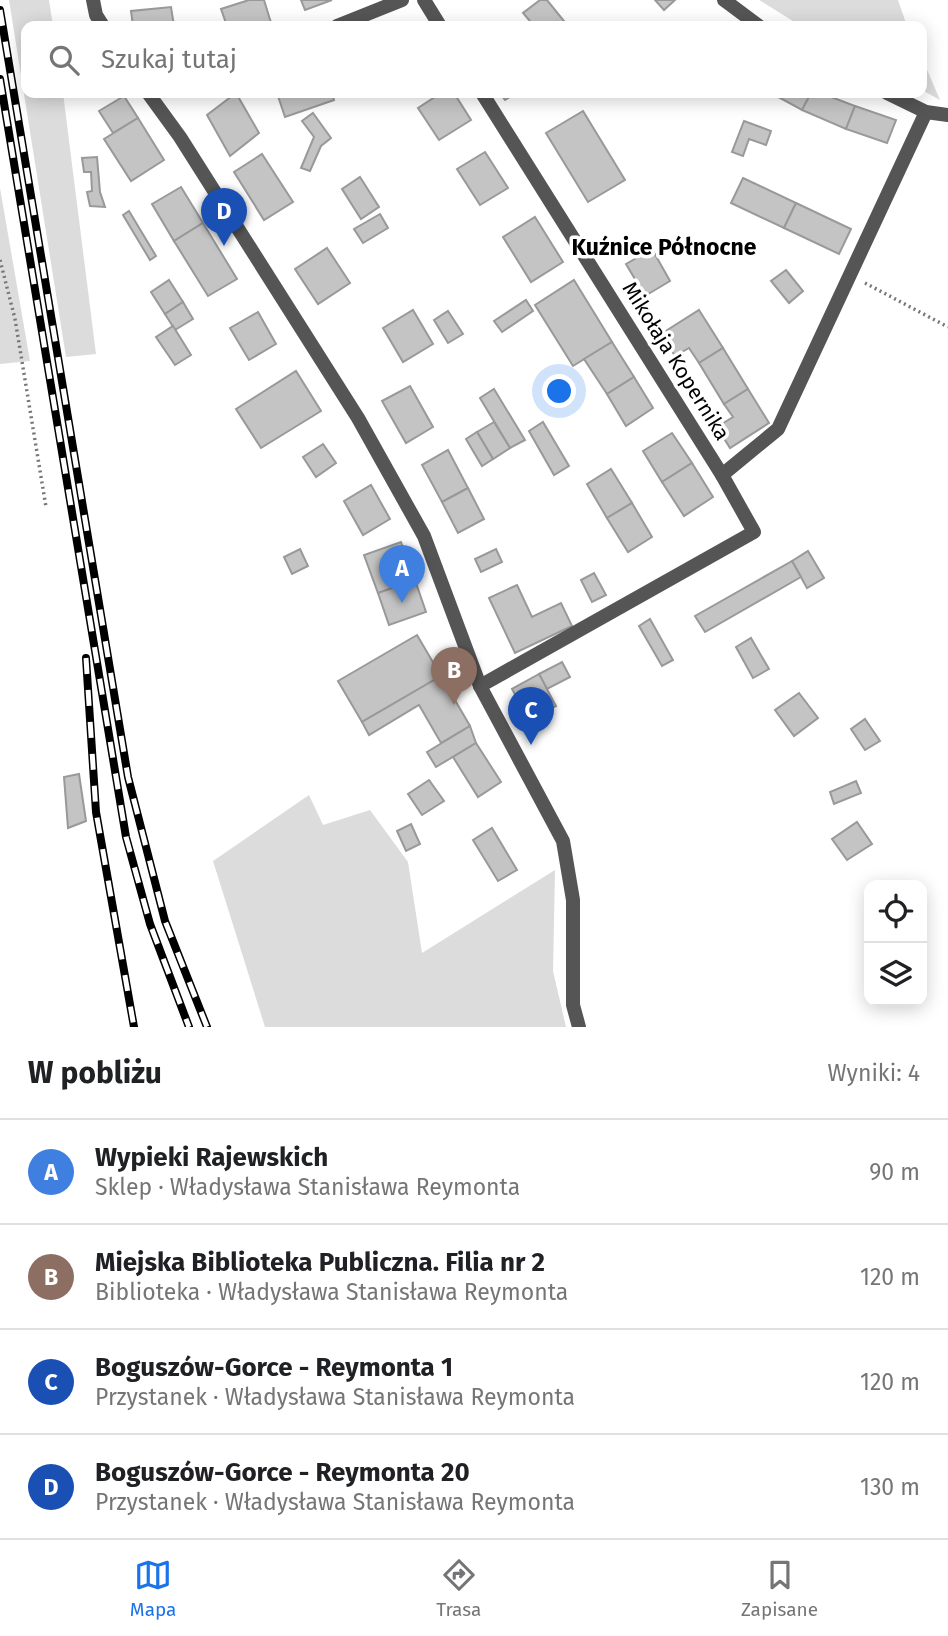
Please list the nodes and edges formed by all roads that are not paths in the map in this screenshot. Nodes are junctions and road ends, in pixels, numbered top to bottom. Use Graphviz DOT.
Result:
graph roads {
  1 [pos="93,0"];
  2 [pos="402,0"];
  3 [pos="424,0"];
  4 [pos="724,0"];
  5 [pos="100,21"];
  6 [pos="350,21"];
  7 [pos="437,21"];
  8 [pos="751,21"];
  9 [pos="152,98"];
  10 [pos="485,98"];
  11 [pos="898,98"];
  12 [pos="926,111"];
  13 [pos="948,115"];
  14 [pos="723,475"];
  15 [pos="480,686"];
  16 [pos="579,1027"];
  1 -- 5 [label="street"];
  2 -- 6 [label="street"];
  3 -- 7 [label="street"];
  4 -- 8 [label="street"];
  9 -- 15 [label="street"];
  10 -- 14 [label="street, Mikołaja Kopernika"];
  11 -- 12 [label="street"];
  12 -- 13 [label="street"];
  12 -- 14 [label="street, Mikołaja Kopernika"];
  14 -- 15 [label="street, Mikołaja Kopernika"];
  15 -- 16 [label="street"];
}
